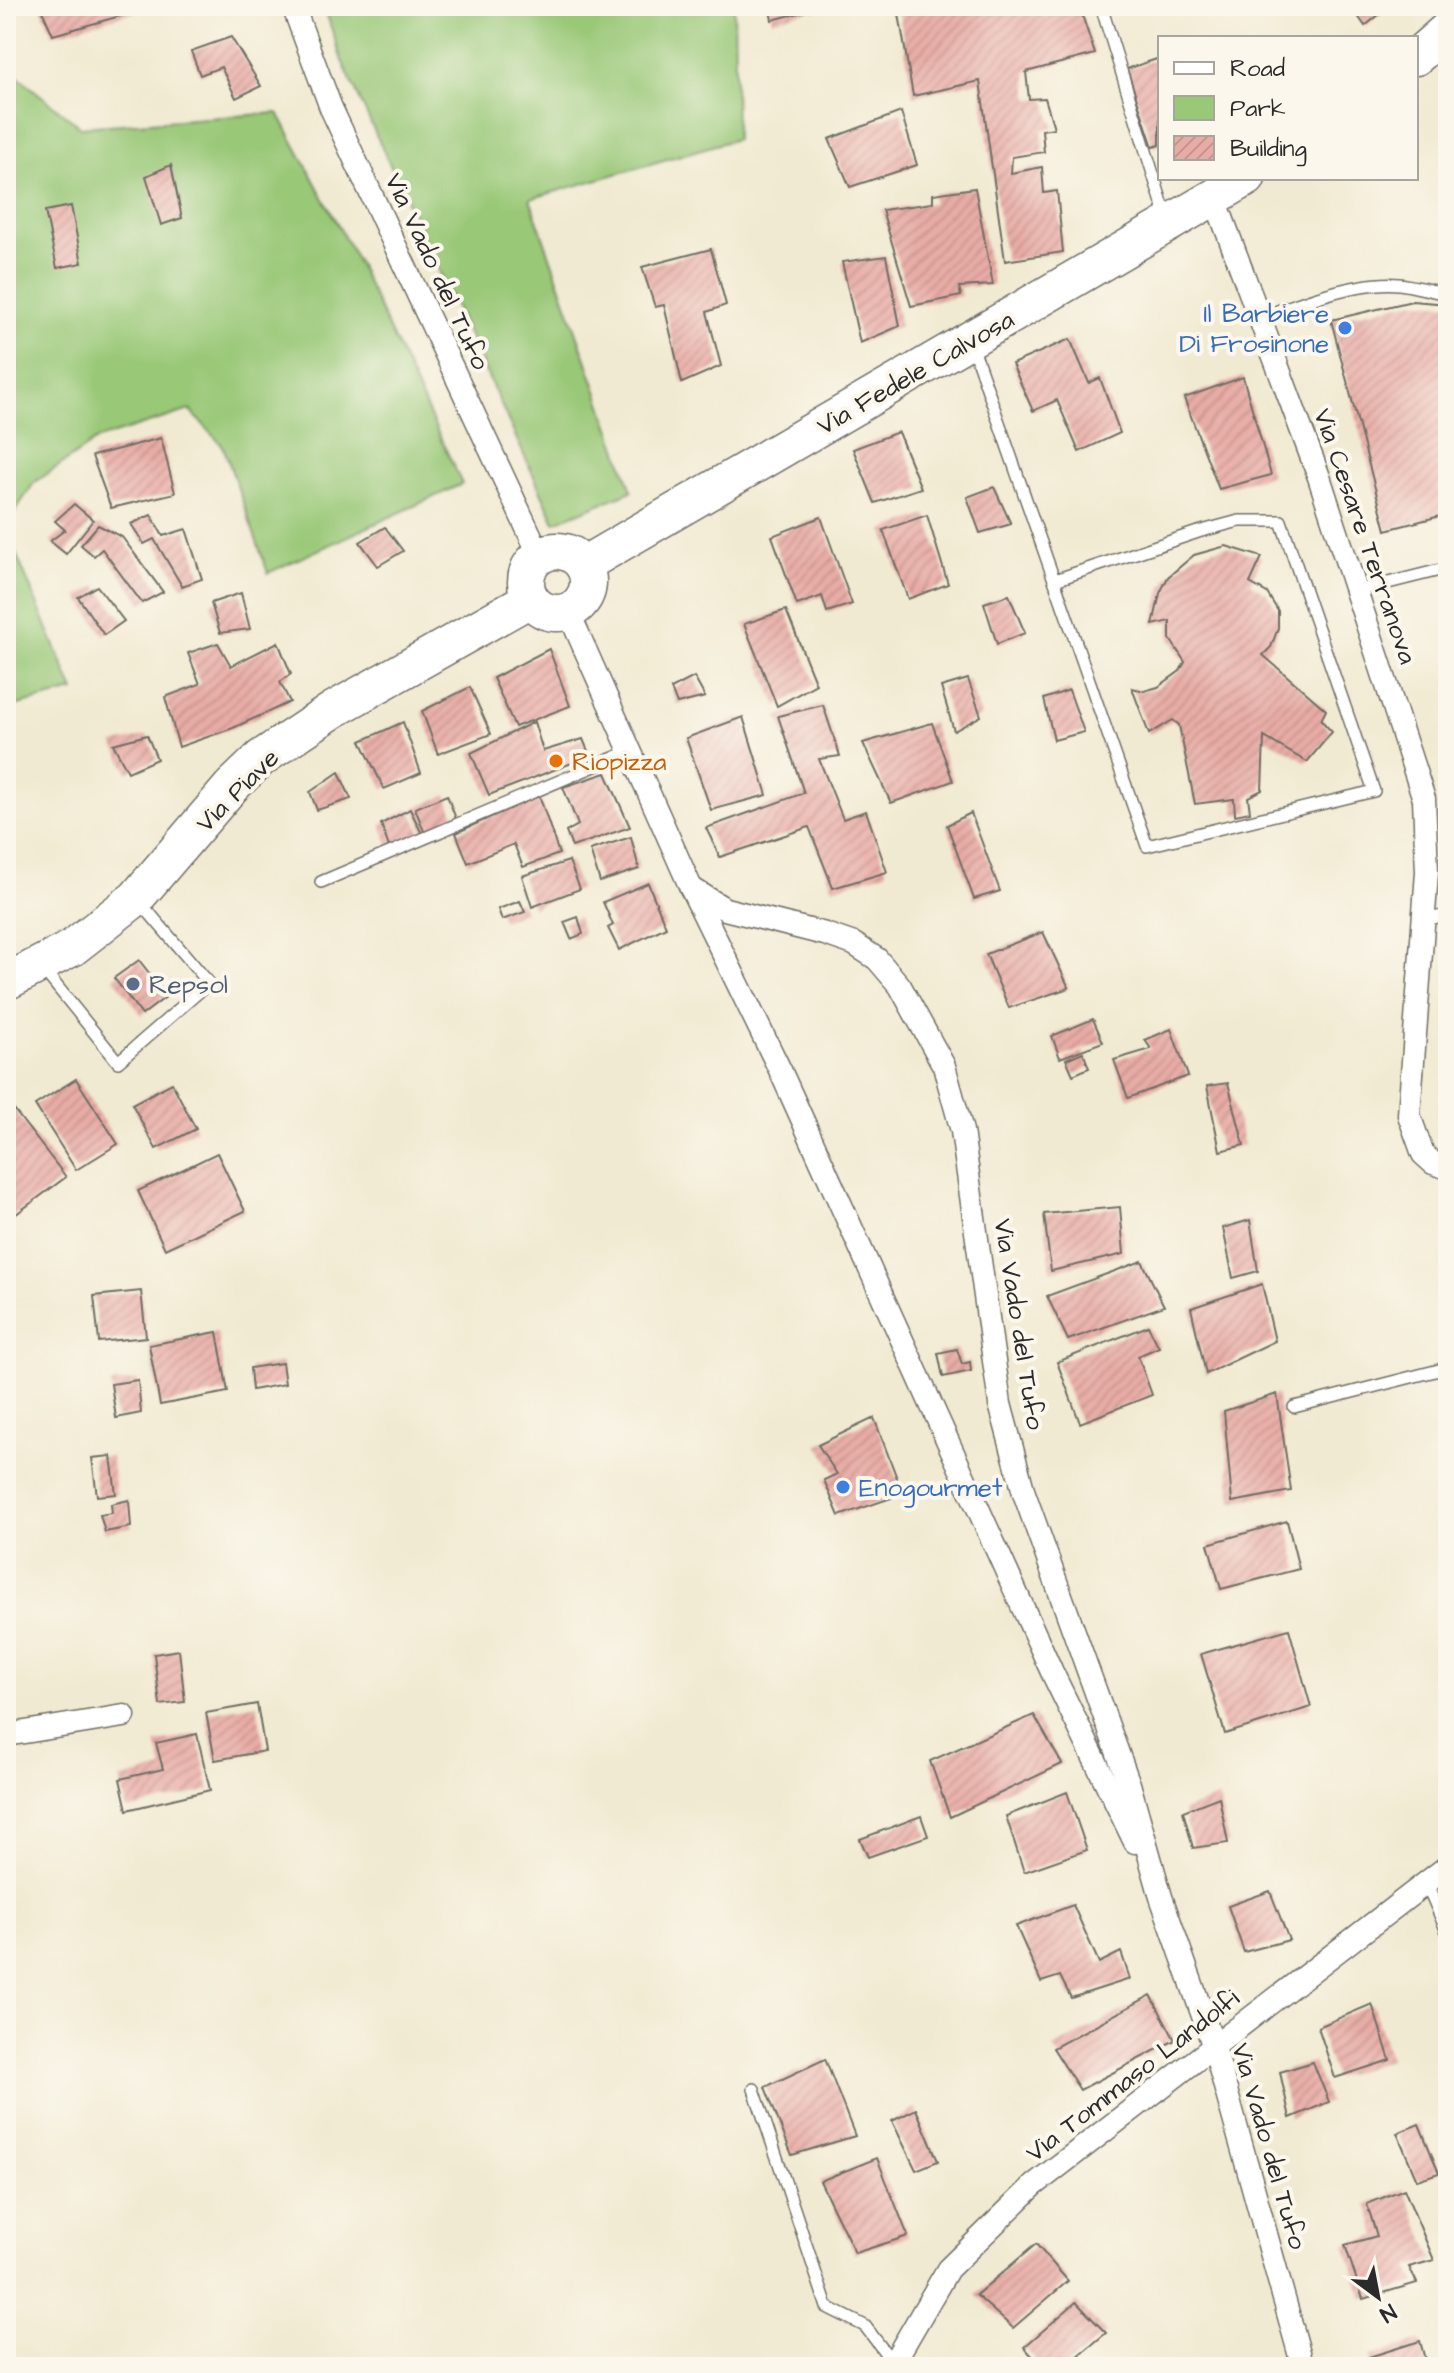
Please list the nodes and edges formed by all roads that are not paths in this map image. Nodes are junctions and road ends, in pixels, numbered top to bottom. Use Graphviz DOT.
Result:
graph roads {
  1 [pos="293,6"];
  2 [pos="1101,6"];
  3 [pos="1448,29"];
  4 [pos="1418,55"];
  5 [pos="1244,180"];
  6 [pos="1215,199"];
  7 [pos="1169,226"];
  8 [pos="1448,294"];
  9 [pos="1258,319"];
  10 [pos="971,340"];
  11 [pos="540,556"];
  12 [pos="583,565"];
  13 [pos="1448,568"];
  14 [pos="1055,580"];
  15 [pos="1356,591"];
  16 [pos="530,599"];
  17 [pos="568,611"];
  18 [pos="630,751"];
  19 [pos="321,882"];
  20 [pos="691,888"];
  21 [pos="136,898"];
  22 [pos="1448,915"];
  23 [pos="1423,920"];
  24 [pos="40,965"];
  25 [pos="6,982"];
  26 [pos="1448,1168"];
  27 [pos="1448,1375"];
  28 [pos="1294,1407"];
  29 [pos="124,1716"];
  30 [pos="6,1735"];
  31 [pos="1448,1866"];
  32 [pos="1426,1882"];
  33 [pos="1161,1897"];
  34 [pos="1448,1934"];
  35 [pos="1214,2047"];
  36 [pos="754,2089"];
  37 [pos="892,2365"];
  38 [pos="1303,2367"];
  1 -- 11 [label="street, Via Vado del Tufo"];
  2 -- 7 [label="lane"];
  3 -- 4 [label="main road"];
  5 -- 6 [label="main road, Via Fedele Calvosa"];
  6 -- 7 [label="main road, Via Fedele Calvosa"];
  6 -- 9 [label="street, Via Cesare Terranova"];
  7 -- 10 [label="main road, Via Fedele Calvosa"];
  8 -- 9 [label="lane"];
  9 -- 15 [label="street, Via Cesare Terranova"];
  10 -- 12 [label="main road, Via Fedele Calvosa"];
  10 -- 14 [label="lane"];
  11 -- 12 [label="main road"];
  11 -- 16 [label="main road"];
  12 -- 17 [label="main road"];
  13 -- 15 [label="lane"];
  14 -- 14 [label="lane"];
  15 -- 23 [label="street, Via Cesare Terranova"];
  16 -- 17 [label="main road"];
  16 -- 21 [label="main road, Via Piave"];
  17 -- 18 [label="street, Via Vado del Tufo"];
  18 -- 19 [label="lane"];
  18 -- 20 [label="street, Via Vado del Tufo"];
  20 -- 33 [label="street, Via Vado del Tufo"];
  20 -- 33 [label="street, Via Vado del Tufo"];
  21 -- 24 [label="main road, Via Piave"];
  21 -- 24 [label="lane"];
  22 -- 23 [label="lane"];
  23 -- 26 [label="street, Via Cesare Terranova"];
  24 -- 25 [label="main road, Via Piave"];
  27 -- 28 [label="lane"];
  29 -- 30 [label="street"];
  31 -- 32 [label="street, Via Tommaso Landolfi"];
  32 -- 34 [label="lane"];
  32 -- 35 [label="street, Via Tommaso Landolfi"];
  33 -- 35 [label="street, Via Vado del Tufo"];
  35 -- 37 [label="street, Via Tommaso Landolfi"];
  35 -- 38 [label="street, Via Vado del Tufo"];
  36 -- 37 [label="lane"];
}
